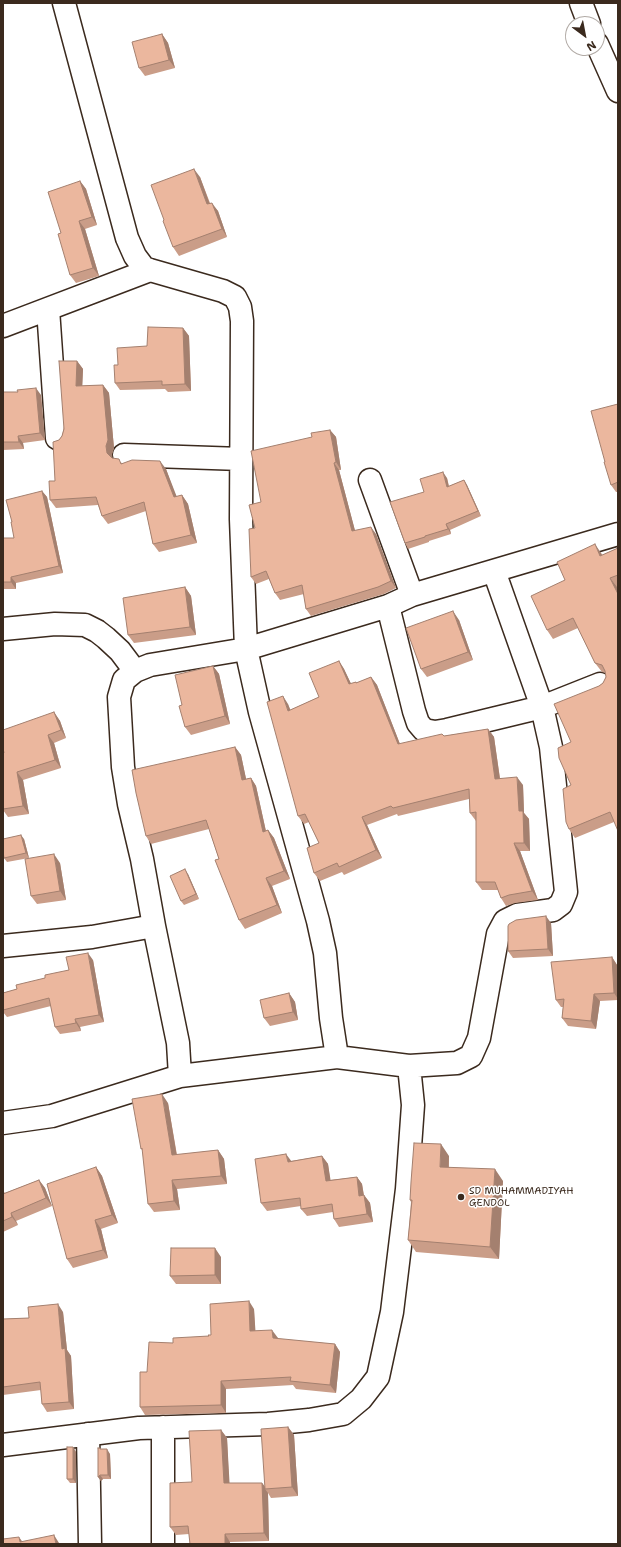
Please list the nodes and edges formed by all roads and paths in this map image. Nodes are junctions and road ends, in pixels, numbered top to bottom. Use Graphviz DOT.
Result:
graph roads {
  1 [pos="64,3"];
  2 [pos="582,3"];
  3 [pos="586,16"];
  4 [pos="602,56"];
  5 [pos="618,91"];
  6 [pos="150,270"];
  7 [pos="48,309"];
  8 [pos="3,326"];
  9 [pos="57,438"];
  10 [pos="124,454"];
  11 [pos="241,459"];
  12 [pos="370,480"];
  13 [pos="618,534"];
  14 [pos="494,571"];
  15 [pos="412,595"];
  16 [pos="388,606"];
  17 [pos="3,629"];
  18 [pos="246,649"];
  19 [pos="135,671"];
  20 [pos="600,684"];
  21 [pos="542,707"];
  22 [pos="154,926"];
  23 [pos="3,946"];
  24 [pos="337,1057"];
  25 [pos="409,1066"];
  26 [pos="180,1076"];
  27 [pos="3,1123"];
  28 [pos="163,1427"];
  29 [pos="88,1434"];
  30 [pos="3,1445"];
  31 [pos="90,1544"];
  32 [pos="163,1544"];
  1 -- 6 [label="street"];
  2 -- 3 [label="street"];
  4 -- 5 [label="street"];
  6 -- 7 [label="street"];
  6 -- 11 [label="street"];
  7 -- 8 [label="street"];
  7 -- 9 [label="street"];
  10 -- 11 [label="street"];
  11 -- 18 [label="street"];
  12 -- 15 [label="street"];
  13 -- 14 [label="street"];
  14 -- 15 [label="street"];
  14 -- 21 [label="street"];
  15 -- 16 [label="street"];
  16 -- 18 [label="street"];
  16 -- 21 [label="street"];
  17 -- 19 [label="street"];
  18 -- 19 [label="street"];
  18 -- 24 [label="street"];
  19 -- 22 [label="street"];
  20 -- 21 [label="street"];
  21 -- 25 [label="street"];
  22 -- 23 [label="street"];
  22 -- 26 [label="street"];
  24 -- 25 [label="street"];
  24 -- 26 [label="street"];
  25 -- 28 [label="street"];
  26 -- 27 [label="street"];
  28 -- 29 [label="street"];
  28 -- 32 [label="street"];
  29 -- 30 [label="street"];
  29 -- 31 [label="street"];
}
